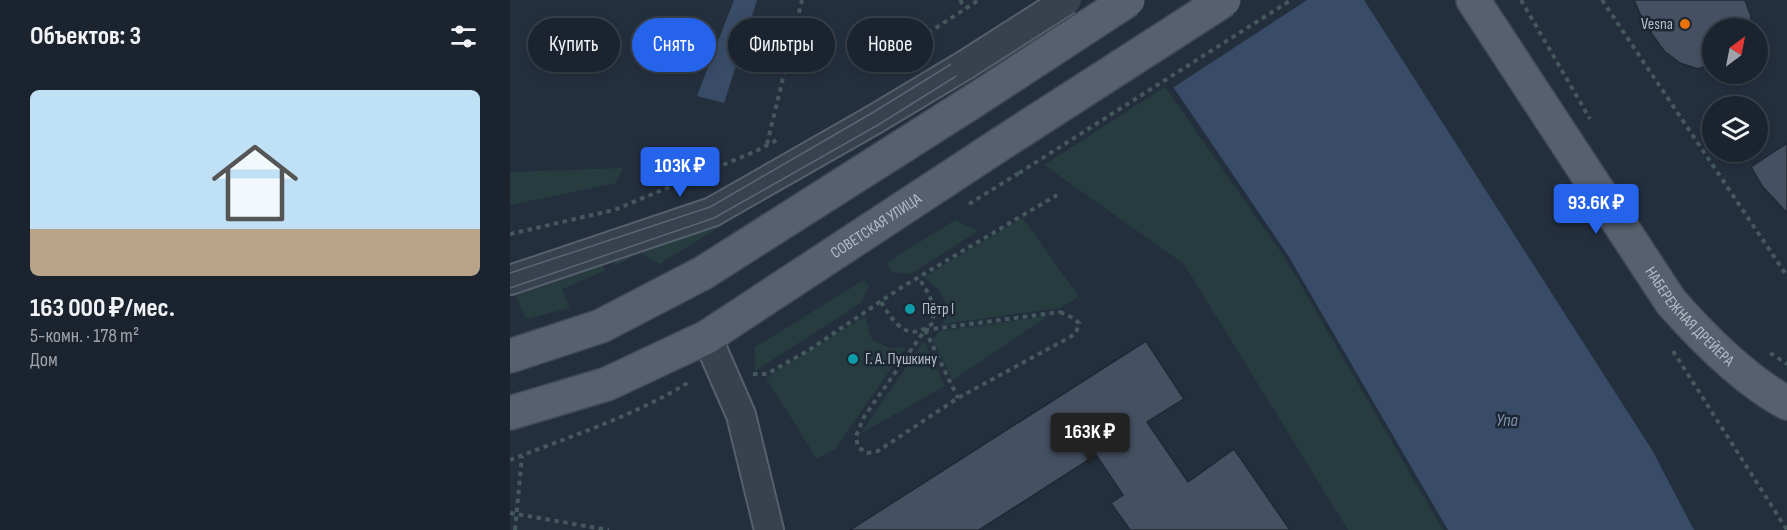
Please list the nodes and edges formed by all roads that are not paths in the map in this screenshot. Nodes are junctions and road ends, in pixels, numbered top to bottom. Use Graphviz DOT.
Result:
graph roads {
  1 [pos="1067,0"];
  2 [pos="1128,0"];
  3 [pos="1224,0"];
  4 [pos="1473,0"];
  5 [pos="510,280"];
  6 [pos="707,337"];
  7 [pos="510,356"];
  8 [pos="1787,403"];
  9 [pos="510,413"];
  10 [pos="769,530"];
  1 -- 5 [label="street, bridge"];
  2 -- 7 [label="main road, bridge"];
  3 -- 6 [label="main road, СОВЕТСКАЯ УЛИЦА, bridge"];
  4 -- 8 [label="main road, НАБЕРЕЖНАЯ ДРЕЙЕРА"];
  6 -- 9 [label="main road, СОВЕТСКАЯ УЛИЦА"];
  6 -- 10 [label="street"];
}
